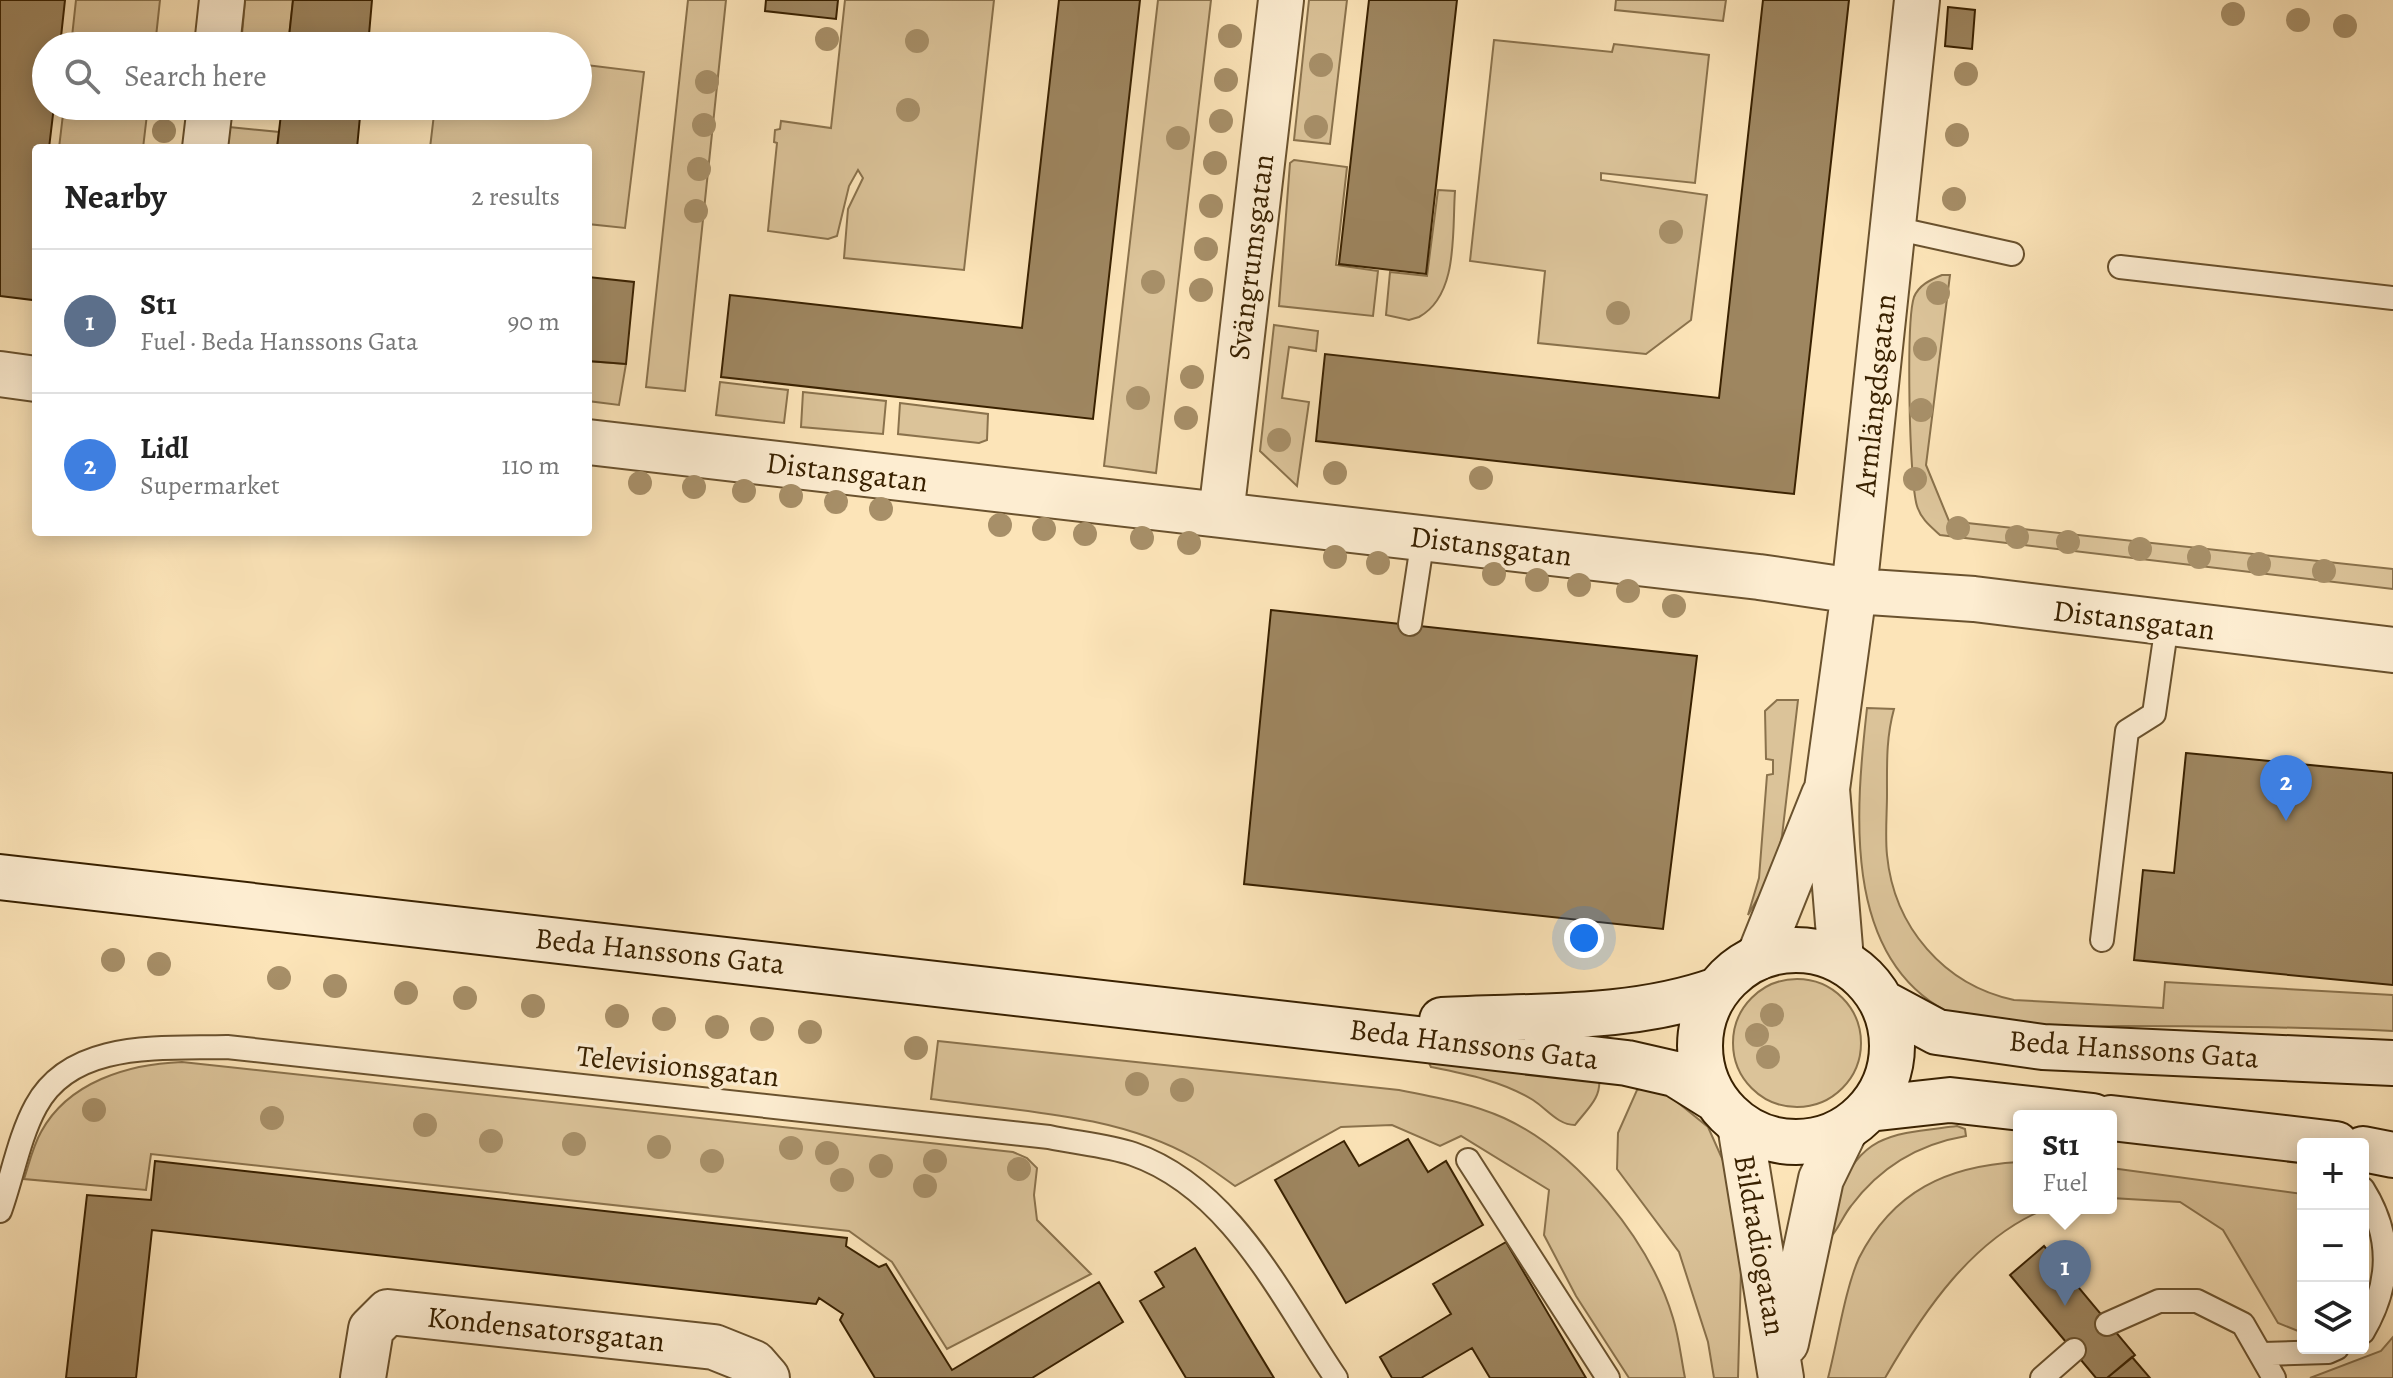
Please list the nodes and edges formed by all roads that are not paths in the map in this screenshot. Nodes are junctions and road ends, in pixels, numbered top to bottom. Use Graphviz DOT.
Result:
graph roads {
  1 [pos="222,0"];
  2 [pos="1281,0"];
  3 [pos="1917,0"];
  4 [pos="219,32"];
  5 [pos="208,120"];
  6 [pos="205,144"];
  7 [pos="1894,228"];
  8 [pos="2012,254"];
  9 [pos="2120,267"];
  10 [pos="2393,298"];
  11 [pos="0,374"];
  12 [pos="32,378"];
  13 [pos="592,442"];
  14 [pos="1221,515"];
  15 [pos="1423,538"];
  16 [pos="1854,591"];
  17 [pos="1410,624"];
  18 [pos="2167,624"];
  19 [pos="2393,650"];
  20 [pos="1827,789"];
  21 [pos="0,877"];
  22 [pos="2102,940"];
  23 [pos="1759,957"];
  24 [pos="1841,960"];
  25 [pos="1717,990"];
  26 [pos="1883,1003"];
  27 [pos="1320,1026"];
  28 [pos="2393,1063"];
  29 [pos="2039,1110"];
  30 [pos="1727,1112"];
  31 [pos="1857,1119"];
  32 [pos="2117,1119"];
  33 [pos="2297,1140"];
  34 [pos="2369,1151"];
  35 [pos="2393,1155"];
  36 [pos="1468,1160"];
  37 [pos="2369,1199"];
  38 [pos="0,1211"];
  39 [pos="2369,1321"];
  40 [pos="2107,1324"];
  41 [pos="2074,1350"];
  42 [pos="2297,1353"];
  43 [pos="2263,1354"];
  44 [pos="1781,1372"];
  45 [pos="363,1378"];
  46 [pos="767,1378"];
  47 [pos="1336,1378"];
  48 [pos="1608,1378"];
  49 [pos="2042,1378"];
  50 [pos="2274,1378"];
  1 -- 4 [label="street"];
  2 -- 14 [label="street, Svängrumsgatan"];
  3 -- 7 [label="street, Armlängdsgatan"];
  5 -- 6 [label="street"];
  7 -- 8 [label="lane"];
  7 -- 16 [label="street, Armlängdsgatan"];
  9 -- 10 [label="lane"];
  11 -- 12 [label="street"];
  13 -- 14 [label="street, Distansgatan"];
  14 -- 15 [label="street, Distansgatan"];
  15 -- 16 [label="street, Distansgatan"];
  15 -- 17 [label="lane"];
  16 -- 18 [label="street, Distansgatan"];
  16 -- 20 [label="street, Armlängdsgatan"];
  18 -- 19 [label="street, Distansgatan"];
  18 -- 22 [label="lane"];
  20 -- 23 [label="street, Armlängdsgatan"];
  20 -- 24 [label="street, Armlängdsgatan"];
  21 -- 27 [label="street, Beda Hanssons Gata"];
  23 -- 24 [label="street, Beda Hanssons Gata"];
  23 -- 25 [label="street, Beda Hanssons Gata"];
  24 -- 26 [label="street, Beda Hanssons Gata"];
  25 -- 27 [label="street, Beda Hanssons Gata"];
  25 -- 30 [label="street, Beda Hanssons Gata"];
  26 -- 28 [label="street, Beda Hanssons Gata"];
  26 -- 31 [label="street, Beda Hanssons Gata"];
  27 -- 30 [label="street, Beda Hanssons Gata"];
  29 -- 31 [label="street, Beda Hanssons Gata"];
  30 -- 31 [label="street, Beda Hanssons Gata"];
  30 -- 44 [label="street, Bildradiogatan"];
  31 -- 44 [label="street, Bildradiogatan"];
  32 -- 33 [label="street"];
  34 -- 35 [label="street"];
  36 -- 48 [label="lane"];
  37 -- 39 [label="lane"];
  38 -- 47 [label="lane, Televisionsgatan"];
  40 -- 43 [label="lane"];
  41 -- 49 [label="lane"];
  42 -- 43 [label="lane"];
  43 -- 50 [label="lane"];
  45 -- 46 [label="street, Kondensatorsgatan"];
}
